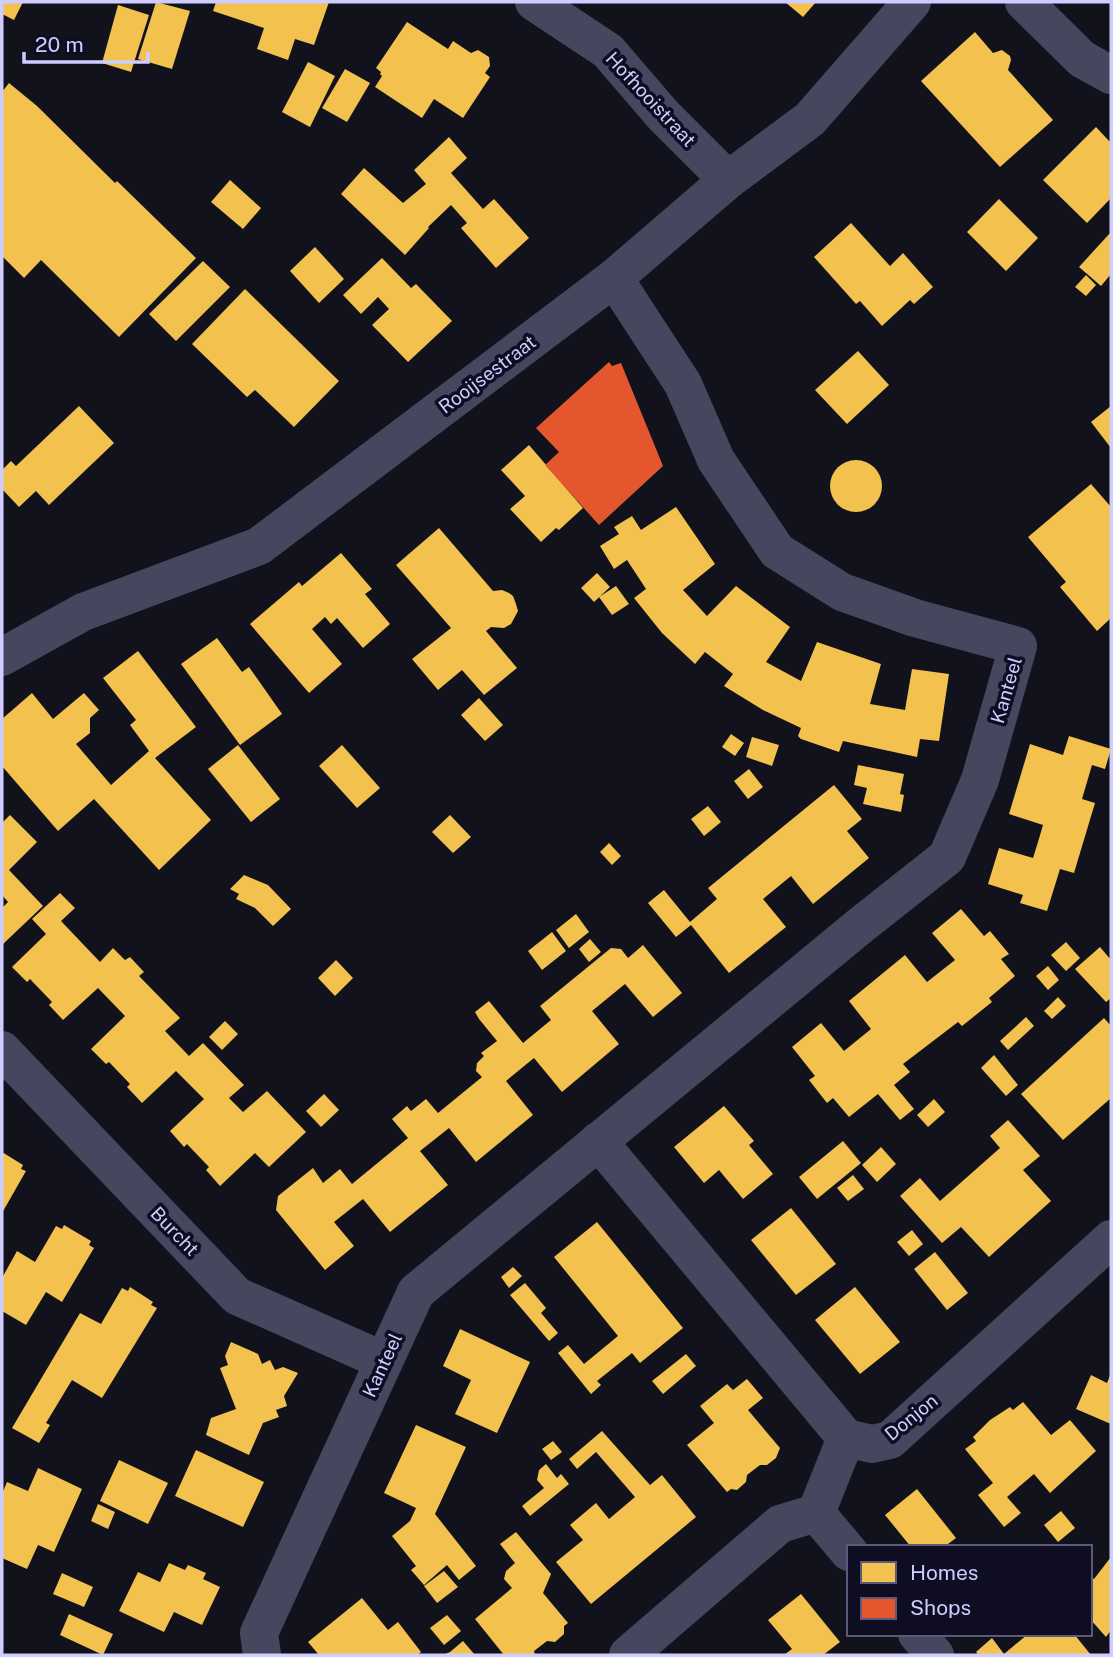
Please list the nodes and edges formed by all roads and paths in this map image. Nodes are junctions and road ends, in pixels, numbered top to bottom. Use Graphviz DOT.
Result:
graph roads {
  1 [pos="534,2"];
  2 [pos="912,2"];
  3 [pos="1024,2"];
  4 [pos="1111,75"];
  5 [pos="728,180"];
  6 [pos="614,278"];
  7 [pos="2,657"];
  8 [pos="2,1050"];
  9 [pos="598,1141"];
  10 [pos="1111,1239"];
  11 [pos="384,1361"];
  12 [pos="846,1438"];
  13 [pos="816,1513"];
  14 [pos="847,1550"];
  15 [pos="919,1636"];
  16 [pos="262,1655"];
  17 [pos="628,1655"];
  18 [pos="935,1655"];
  1 -- 5 [label="street, Hofhooistraat"];
  2 -- 5 [label="street, Rooijsestraat"];
  3 -- 4 [label="street"];
  5 -- 6 [label="street, Rooijsestraat"];
  6 -- 7 [label="street, Rooijsestraat"];
  6 -- 9 [label="street, Kanteel"];
  8 -- 11 [label="street, Burcht"];
  9 -- 11 [label="street, Kanteel"];
  9 -- 12 [label="street"];
  10 -- 12 [label="street, Donjon"];
  11 -- 16 [label="street, Kanteel"];
  12 -- 13 [label="street"];
  13 -- 14 [label="street"];
  13 -- 17 [label="street"];
  15 -- 18 [label="street"];
}
